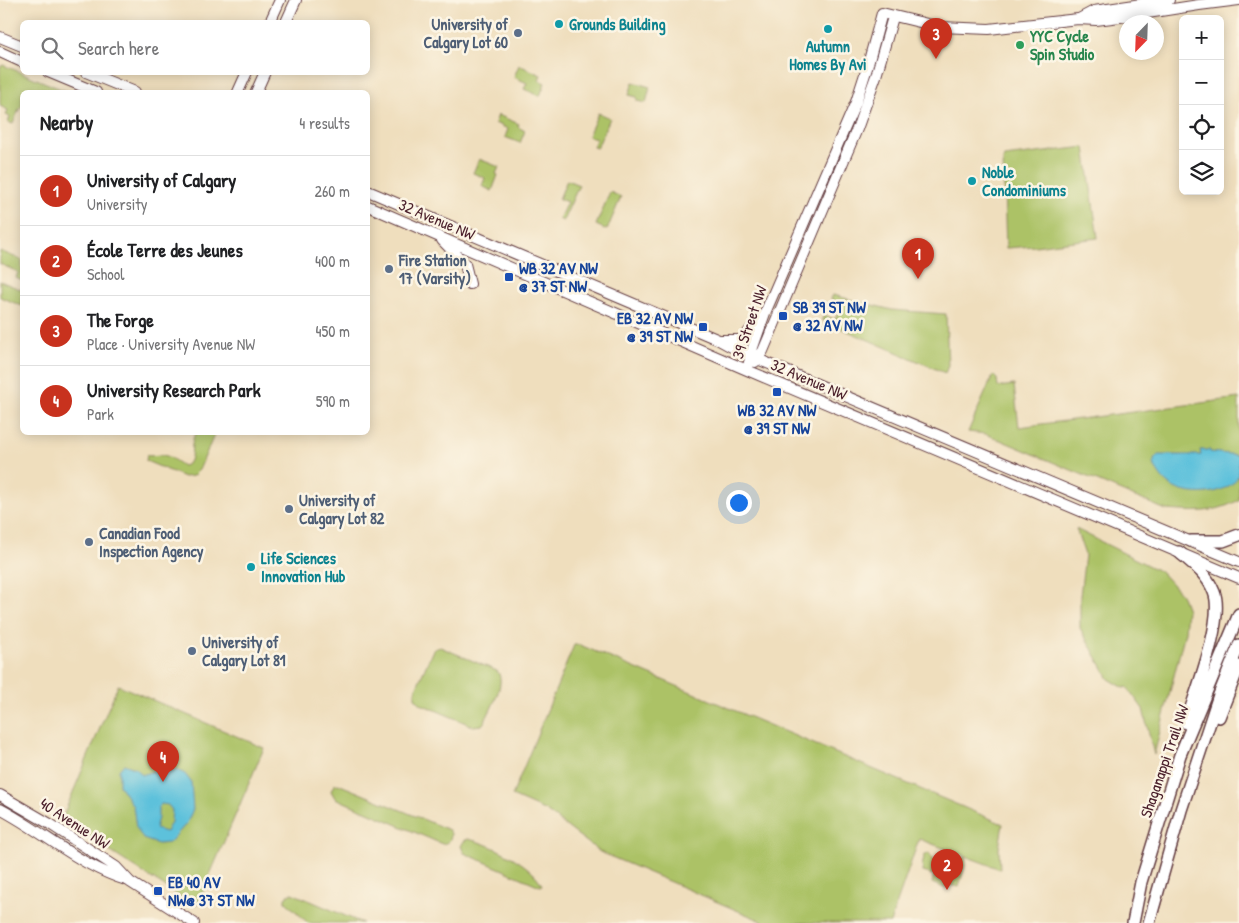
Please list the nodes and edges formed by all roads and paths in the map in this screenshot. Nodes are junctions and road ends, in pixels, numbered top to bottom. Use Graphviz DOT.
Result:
graph roads {
  1 [pos="280,0"];
  2 [pos="296,0"];
  3 [pos="1169,0"];
  4 [pos="1239,0"];
  5 [pos="1126,3"];
  6 [pos="1138,6"];
  7 [pos="1129,15"];
  8 [pos="893,17"];
  9 [pos="1119,17"];
  10 [pos="1078,19"];
  11 [pos="271,20"];
  12 [pos="287,20"];
  13 [pos="0,37"];
  14 [pos="20,45"];
  15 [pos="0,52"];
  16 [pos="20,61"];
  17 [pos="55,75"];
  18 [pos="93,75"];
  19 [pos="246,75"];
  20 [pos="264,75"];
  21 [pos="91,90"];
  22 [pos="130,90"];
  23 [pos="239,90"];
  24 [pos="257,90"];
  25 [pos="370,192"];
  26 [pos="370,207"];
  27 [pos="438,235"];
  28 [pos="470,284"];
  29 [pos="766,313"];
  30 [pos="719,340"];
  31 [pos="754,357"];
  32 [pos="748,370"];
  33 [pos="1239,535"];
  34 [pos="1191,541"];
  35 [pos="1178,552"];
  36 [pos="1239,562"];
  37 [pos="1239,578"];
  38 [pos="1239,614"];
  39 [pos="1239,645"];
  40 [pos="1239,666"];
  41 [pos="1206,737"];
  42 [pos="1180,755"];
  43 [pos="0,795"];
  44 [pos="0,809"];
  45 [pos="130,882"];
  46 [pos="194,923"];
  47 [pos="1133,923"];
  48 [pos="1149,923"];
  1 -- 11 [label="main road"];
  2 -- 12 [label="main road"];
  3 -- 6 [label="main road"];
  4 -- 6 [label="main road"];
  5 -- 6 [label="main road"];
  5 -- 10 [label="main road"];
  6 -- 7 [label="main road"];
  8 -- 10 [label="main road"];
  8 -- 29 [label="main road, 39 Street NW"];
  8 -- 31 [label="main road, 39 Street NW"];
  9 -- 10 [label="main road"];
  13 -- 14 [label="main road"];
  15 -- 16 [label="main road"];
  17 -- 21 [label="main road"];
  18 -- 22 [label="main road"];
  19 -- 23 [label="main road"];
  20 -- 24 [label="main road"];
  25 -- 30 [label="main road, 32 Avenue NW"];
  26 -- 27 [label="main road, 32 Avenue NW"];
  27 -- 28 [label="main road"];
  27 -- 32 [label="main road, 32 Avenue NW"];
  29 -- 30 [label="main road"];
  29 -- 31 [label="main road, 39 Street NW"];
  30 -- 31 [label="main road, 32 Avenue NW"];
  31 -- 32 [label="main road, 39 Street NW"];
  31 -- 34 [label="main road, 32 Avenue NW"];
  32 -- 35 [label="main road, 32 Avenue NW"];
  33 -- 34 [label="main road"];
  34 -- 36 [label="main road, 32 Avenue NW"];
  35 -- 37 [label="main road, 32 Avenue NW"];
  35 -- 42 [label="main road"];
  38 -- 42 [label="main road, Shaganappi Trail NW"];
  39 -- 41 [label="main road, Shaganappi Trail NW"];
  40 -- 41 [label="main road"];
  41 -- 48 [label="main road, Shaganappi Trail NW"];
  42 -- 47 [label="main road, Shaganappi Trail NW"];
  43 -- 45 [label="main road, 40 Avenue NW"];
  44 -- 45 [label="main road, 40 Avenue NW"];
  45 -- 46 [label="main road, 40 Avenue NW"];
}
